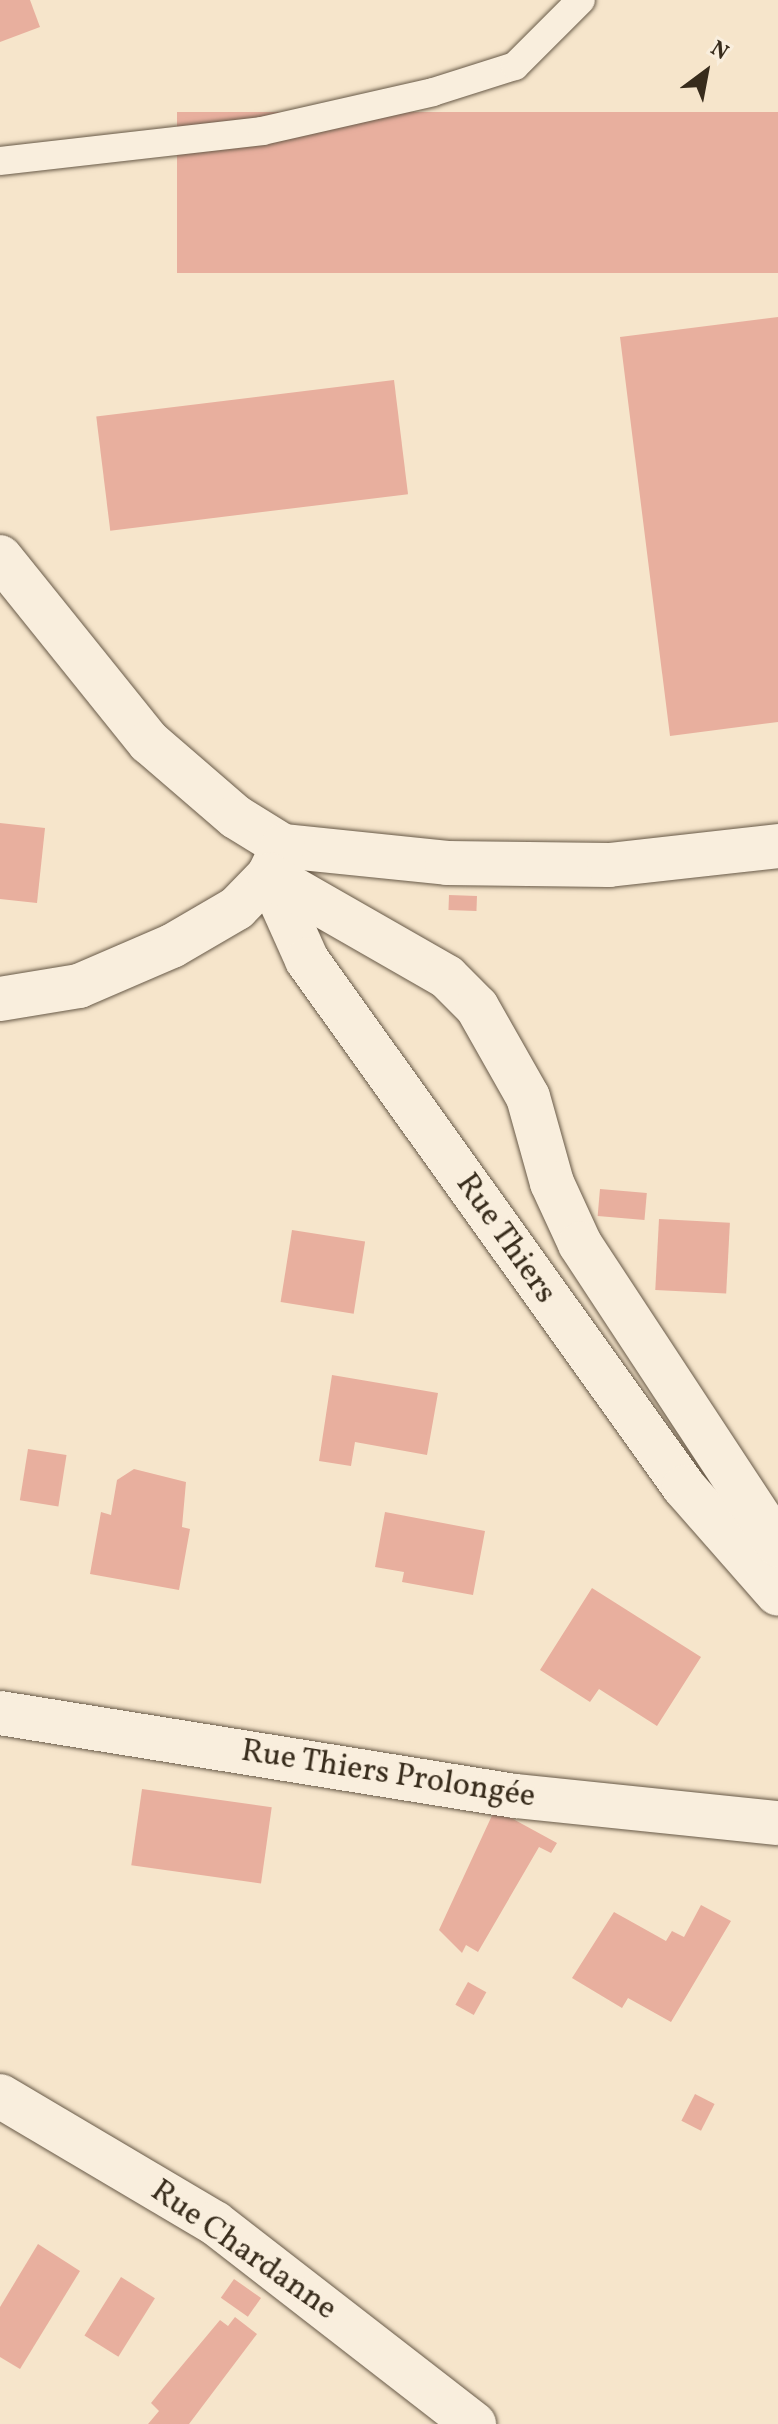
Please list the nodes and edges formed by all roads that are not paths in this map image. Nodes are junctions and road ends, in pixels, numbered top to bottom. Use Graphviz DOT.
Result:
graph roads {
  1 [pos="581,0"];
  2 [pos="0,161"];
  3 [pos="0,557"];
  4 [pos="778,846"];
  5 [pos="276,860"];
  6 [pos="0,999"];
  7 [pos="776,1568"];
  8 [pos="0,1713"];
  9 [pos="778,1823"];
  10 [pos="0,2096"];
  11 [pos="474,2424"];
  1 -- 2 [label="lane"];
  3 -- 5 [label="street"];
  4 -- 5 [label="street"];
  5 -- 6 [label="street"];
  5 -- 7 [label="street, Rue Thiers"];
  5 -- 7 [label="street, Rue Thiers"];
  8 -- 9 [label="street, Rue Thiers Prolongée"];
  10 -- 11 [label="street, Rue Chardanne"];
}
